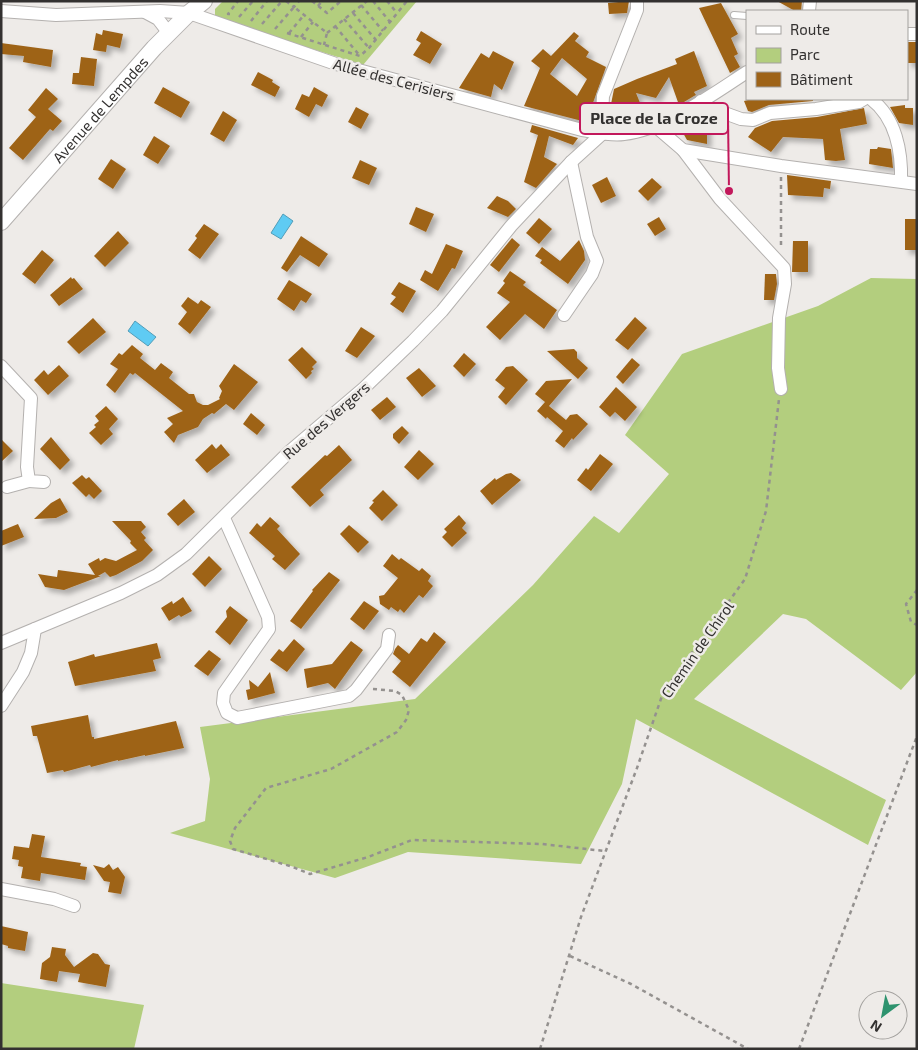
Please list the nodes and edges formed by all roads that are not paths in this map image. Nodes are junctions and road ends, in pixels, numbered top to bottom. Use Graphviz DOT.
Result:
graph roads {
  1 [pos="204,1"];
  2 [pos="637,1"];
  3 [pos="1,11"];
  4 [pos="145,12"];
  5 [pos="189,13"];
  6 [pos="734,15"];
  7 [pos="746,16"];
  8 [pos="168,32"];
  9 [pos="746,73"];
  10 [pos="863,100"];
  11 [pos="872,100"];
  12 [pos="701,101"];
  13 [pos="816,104"];
  14 [pos="655,126"];
  15 [pos="603,133"];
  16 [pos="683,150"];
  17 [pos="571,162"];
  18 [pos="901,181"];
  19 [pos="917,184"];
  20 [pos="1,222"];
  21 [pos="564,315"];
  22 [pos="1,366"];
  23 [pos="781,389"];
  24 [pos="28,482"];
  25 [pos="44,482"];
  26 [pos="7,486"];
  27 [pos="224,518"];
  28 [pos="35,629"];
  29 [pos="389,634"];
  30 [pos="1,643"];
  31 [pos="1,706"];
  32 [pos="1,890"];
  33 [pos="74,906"];
  1 -- 5 [label="street, Avenue de Lempdes"];
  2 -- 15 [label="street"];
  3 -- 4 [label="street, Allée des Cerisiers"];
  4 -- 5 [label="street, Allée des Cerisiers"];
  4 -- 8 [label="street"];
  5 -- 8 [label="street, Avenue de Lempdes"];
  5 -- 15 [label="street, Allée des Cerisiers"];
  6 -- 7 [label="lane"];
  8 -- 20 [label="street, Avenue de Lempdes"];
  9 -- 12 [label="street, Allée des Cerisiers"];
  10 -- 13 [label="street"];
  11 -- 18 [label="street"];
  12 -- 13 [label="street"];
  12 -- 14 [label="street, Allée des Cerisiers"];
  14 -- 15 [label="street, Allée des Cerisiers"];
  14 -- 16 [label="street"];
  15 -- 17 [label="street, Rue des Vergers"];
  16 -- 18 [label="street"];
  16 -- 23 [label="street"];
  17 -- 21 [label="street"];
  17 -- 27 [label="street, Rue des Vergers"];
  18 -- 19 [label="street"];
  22 -- 24 [label="street"];
  24 -- 25 [label="street"];
  24 -- 26 [label="street"];
  27 -- 28 [label="street, Rue des Vergers"];
  27 -- 29 [label="street"];
  28 -- 30 [label="street, Rue des Vergers"];
  28 -- 31 [label="street"];
  32 -- 33 [label="street"];
}
